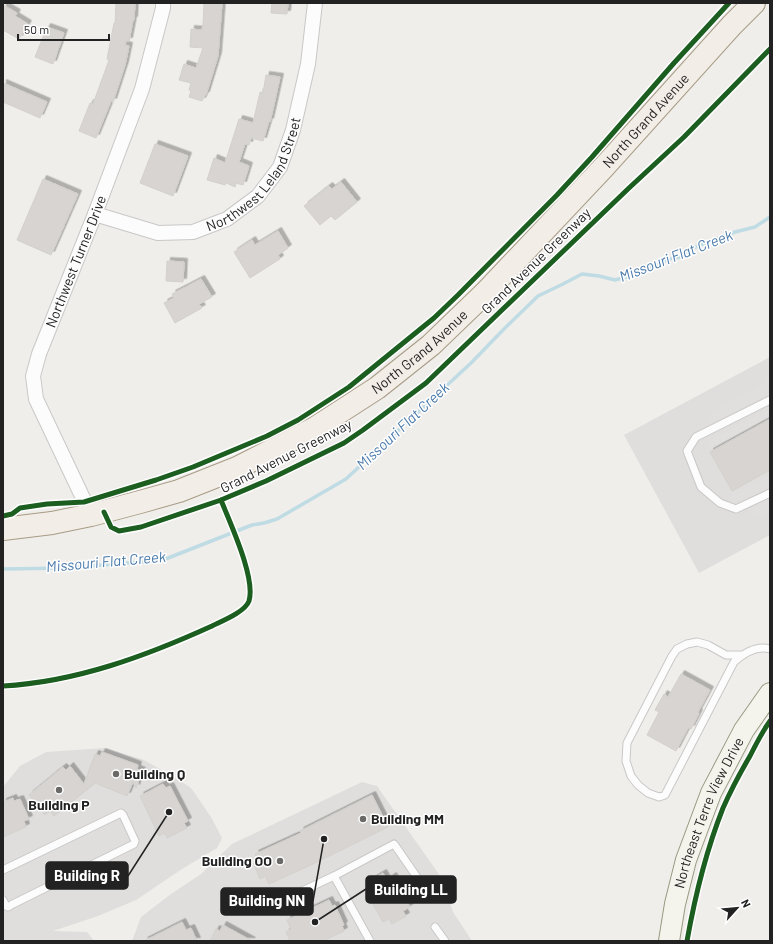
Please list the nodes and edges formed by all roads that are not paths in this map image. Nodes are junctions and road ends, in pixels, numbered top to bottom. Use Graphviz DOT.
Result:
graph roads {
  1 [pos="163,3"];
  2 [pos="315,3"];
  3 [pos="754,3"];
  4 [pos="95,214"];
  5 [pos="770,400"];
  6 [pos="770,493"];
  7 [pos="91,515"];
  8 [pos="3,529"];
  9 [pos="770,649"];
  10 [pos="742,655"];
  11 [pos="770,693"];
  12 [pos="3,870"];
  13 [pos="334,876"];
  14 [pos="430,896"];
  15 [pos="3,900"];
  16 [pos="264,909"];
  17 [pos="435,927"];
  18 [pos="370,941"];
  19 [pos="445,941"];
  20 [pos="669,941"];
  1 -- 4 [label="street, Northwest Turner Drive"];
  2 -- 4 [label="street, Northwest Leland Street"];
  3 -- 7 [label="main road, North Grand Avenue"];
  4 -- 7 [label="street, Northwest Turner Drive"];
  5 -- 6 [label="lane"];
  7 -- 8 [label="main road, North Grand Avenue"];
  9 -- 10 [label="lane"];
  10 -- 10 [label="lane"];
  11 -- 20 [label="main road, Northeast Terre View Drive"];
  12 -- 15 [label="lane"];
  13 -- 14 [label="lane"];
  13 -- 16 [label="lane"];
  13 -- 18 [label="lane"];
  17 -- 19 [label="lane"];
}
